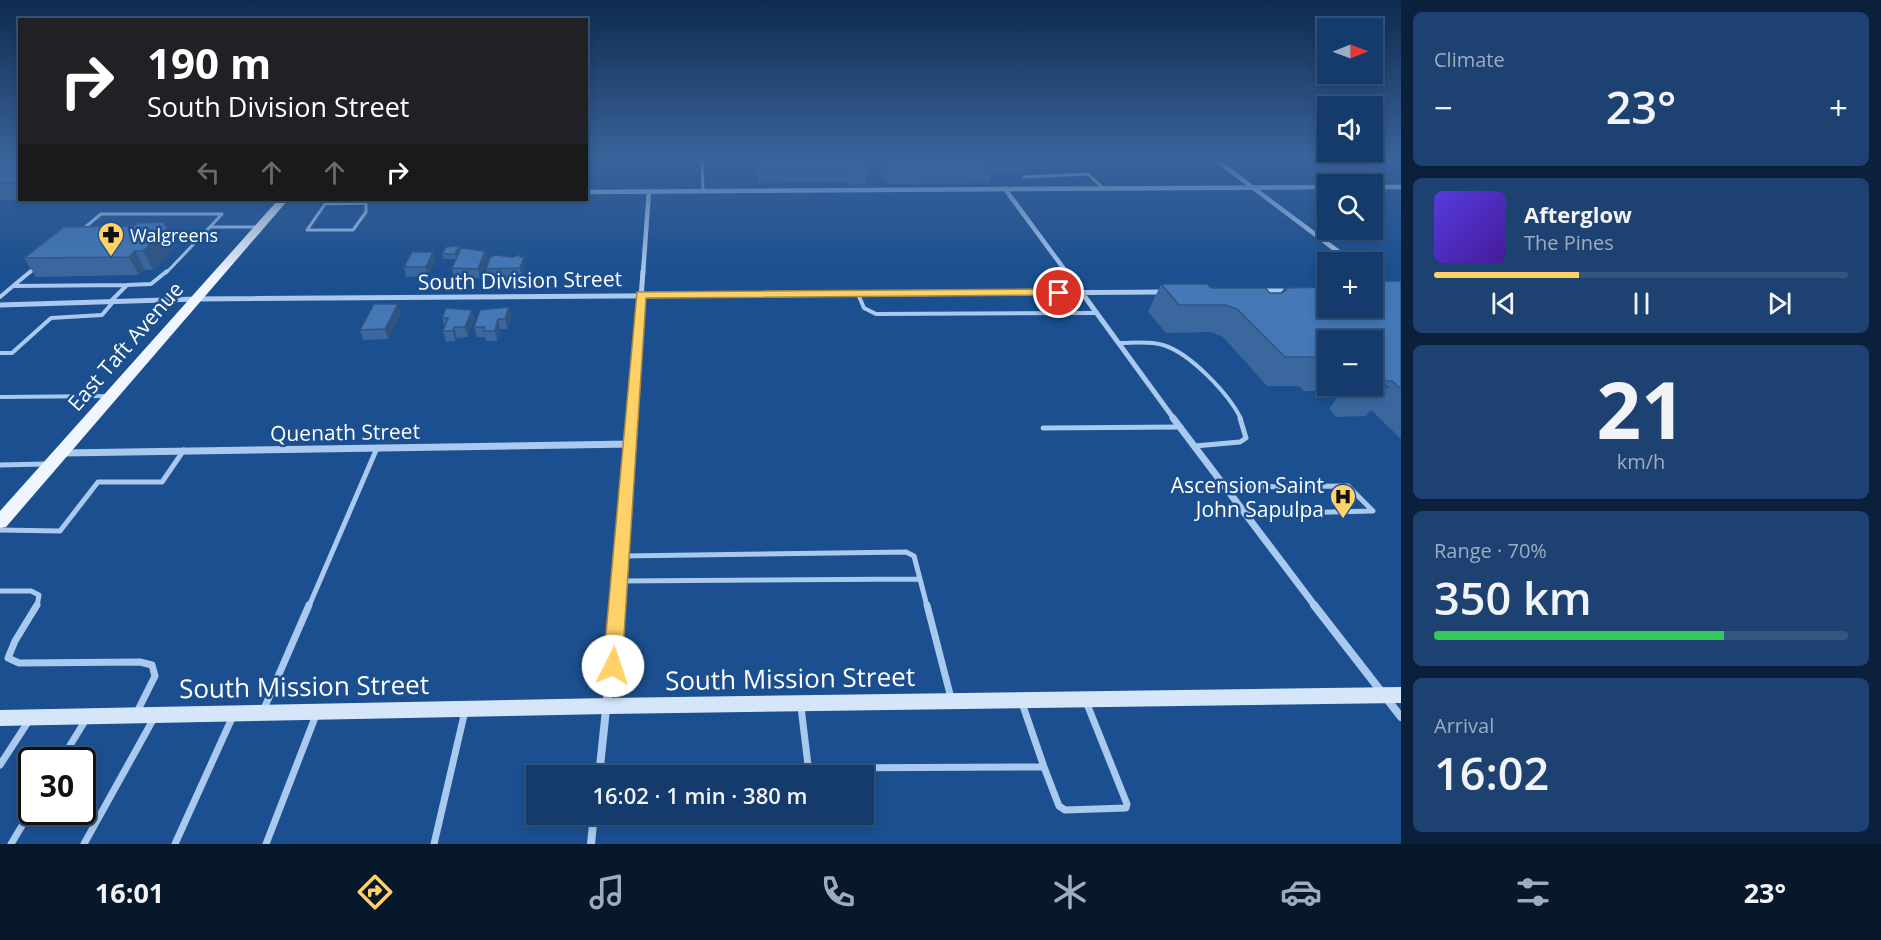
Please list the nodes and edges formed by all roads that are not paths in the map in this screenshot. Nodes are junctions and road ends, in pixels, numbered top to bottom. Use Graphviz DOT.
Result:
graph roads {
  1 [pos="648,197"];
  2 [pos="1011,197"];
  3 [pos="1264,197"];
  4 [pos="282,201"];
  5 [pos="327,201"];
  6 [pos="367,201"];
  7 [pos="325,204"];
  8 [pos="210,227"];
  9 [pos="259,227"];
  10 [pos="75,236"];
  11 [pos="1338,252"];
  12 [pos="40,264"];
  13 [pos="1383,283"];
  14 [pos="127,285"];
  15 [pos="13,286"];
  16 [pos="1383,290"];
  17 [pos="1257,291"];
  18 [pos="1292,291"];
  19 [pos="1175,292"];
  20 [pos="1398,292"];
  21 [pos="1082,293"];
  22 [pos="858,294"];
  23 [pos="640,295"];
  24 [pos="0,297"];
  25 [pos="196,299"];
  26 [pos="112,302"];
  27 [pos="0,305"];
  28 [pos="1097,313"];
  29 [pos="1120,344"];
  30 [pos="0,353"];
  31 [pos="112,396"];
  32 [pos="0,397"];
  33 [pos="1181,427"];
  34 [pos="1043,428"];
  35 [pos="630,444"];
  36 [pos="1195,446"];
  37 [pos="377,448"];
  38 [pos="184,450"];
  39 [pos="56,458"];
  40 [pos="0,465"];
  41 [pos="1225,487"];
  42 [pos="1244,514"];
  43 [pos="0,524"];
  44 [pos="622,556"];
  45 [pos="920,579"];
  46 [pos="619,581"];
  47 [pos="0,591"];
  48 [pos="1393,695"];
  49 [pos="1084,699"];
  50 [pos="1021,700"];
  51 [pos="952,701"];
  52 [pos="800,703"];
  53 [pos="608,706"];
  54 [pos="465,709"];
  55 [pos="317,712"];
  56 [pos="234,713"];
  57 [pos="262,713"];
  58 [pos="135,715"];
  59 [pos="156,715"];
  60 [pos="88,716"];
  61 [pos="1401,717"];
  62 [pos="0,718"];
  63 [pos="32,718"];
  64 [pos="69,747"];
  65 [pos="0,765"];
  66 [pos="600,765"];
  67 [pos="1044,767"];
  68 [pos="22,825"];
  69 [pos="593,825"];
  70 [pos="11,844"];
  71 [pos="84,844"];
  72 [pos="175,844"];
  73 [pos="266,844"];
  74 [pos="434,844"];
  75 [pos="591,844"];
  1 -- 23 [label="street"];
  2 -- 21 [label="street"];
  3 -- 11 [label="street"];
  4 -- 9 [label="main road, East Taft Avenue"];
  5 -- 7 [label="lane"];
  6 -- 7 [label="lane"];
  6 -- 7 [label="lane"];
  8 -- 9 [label="lane"];
  8 -- 10 [label="lane"];
  8 -- 14 [label="lane"];
  9 -- 25 [label="main road, East Taft Avenue"];
  12 -- 15 [label="lane"];
  13 -- 20 [label="street"];
  14 -- 15 [label="lane"];
  14 -- 26 [label="lane"];
  15 -- 24 [label="lane"];
  16 -- 20 [label="street"];
  17 -- 18 [label="street"];
  19 -- 21 [label="street, South Division Street"];
  21 -- 22 [label="street, South Division Street"];
  21 -- 28 [label="street"];
  22 -- 23 [label="street, South Division Street"];
  22 -- 28 [label="lane"];
  23 -- 25 [label="street, South Division Street"];
  23 -- 35 [label="street"];
  25 -- 26 [label="street, South Division Street"];
  25 -- 31 [label="main road, East Taft Avenue"];
  26 -- 27 [label="street, South Division Street"];
  26 -- 30 [label="lane"];
  28 -- 29 [label="street"];
  29 -- 33 [label="street"];
  29 -- 36 [label="lane"];
  31 -- 32 [label="lane"];
  31 -- 39 [label="main road, East Taft Avenue"];
  33 -- 34 [label="lane"];
  33 -- 36 [label="street"];
  35 -- 37 [label="street, Quenath Street"];
  35 -- 44 [label="street"];
  36 -- 41 [label="street"];
  37 -- 38 [label="street, Quenath Street"];
  37 -- 57 [label="lane"];
  38 -- 39 [label="street, Quenath Street"];
  38 -- 43 [label="lane"];
  39 -- 40 [label="lane"];
  39 -- 43 [label="main road, East Taft Avenue"];
  41 -- 42 [label="street"];
  41 -- 42 [label="lane"];
  42 -- 48 [label="street"];
  44 -- 45 [label="lane"];
  44 -- 46 [label="street"];
  45 -- 46 [label="lane"];
  45 -- 51 [label="lane"];
  46 -- 53 [label="street"];
  47 -- 58 [label="lane"];
  48 -- 49 [label="main road, South Mission Street"];
  48 -- 61 [label="street"];
  49 -- 50 [label="main road, South Mission Street"];
  49 -- 67 [label="lane"];
  50 -- 51 [label="main road, South Mission Street"];
  50 -- 67 [label="lane"];
  51 -- 52 [label="main road, South Mission Street"];
  52 -- 53 [label="main road, South Mission Street"];
  52 -- 67 [label="lane"];
  53 -- 54 [label="main road, South Mission Street"];
  53 -- 66 [label="street"];
  54 -- 55 [label="main road, South Mission Street"];
  54 -- 74 [label="lane"];
  55 -- 57 [label="main road, South Mission Street"];
  55 -- 73 [label="lane"];
  56 -- 57 [label="main road, South Mission Street"];
  56 -- 59 [label="main road, South Mission Street"];
  56 -- 72 [label="lane"];
  58 -- 59 [label="main road, South Mission Street"];
  58 -- 60 [label="main road, South Mission Street"];
  59 -- 71 [label="lane"];
  60 -- 63 [label="main road, South Mission Street"];
  60 -- 64 [label="lane"];
  62 -- 63 [label="main road, South Mission Street"];
  63 -- 65 [label="lane"];
  68 -- 70 [label="lane"];
  69 -- 75 [label="street"];
}
